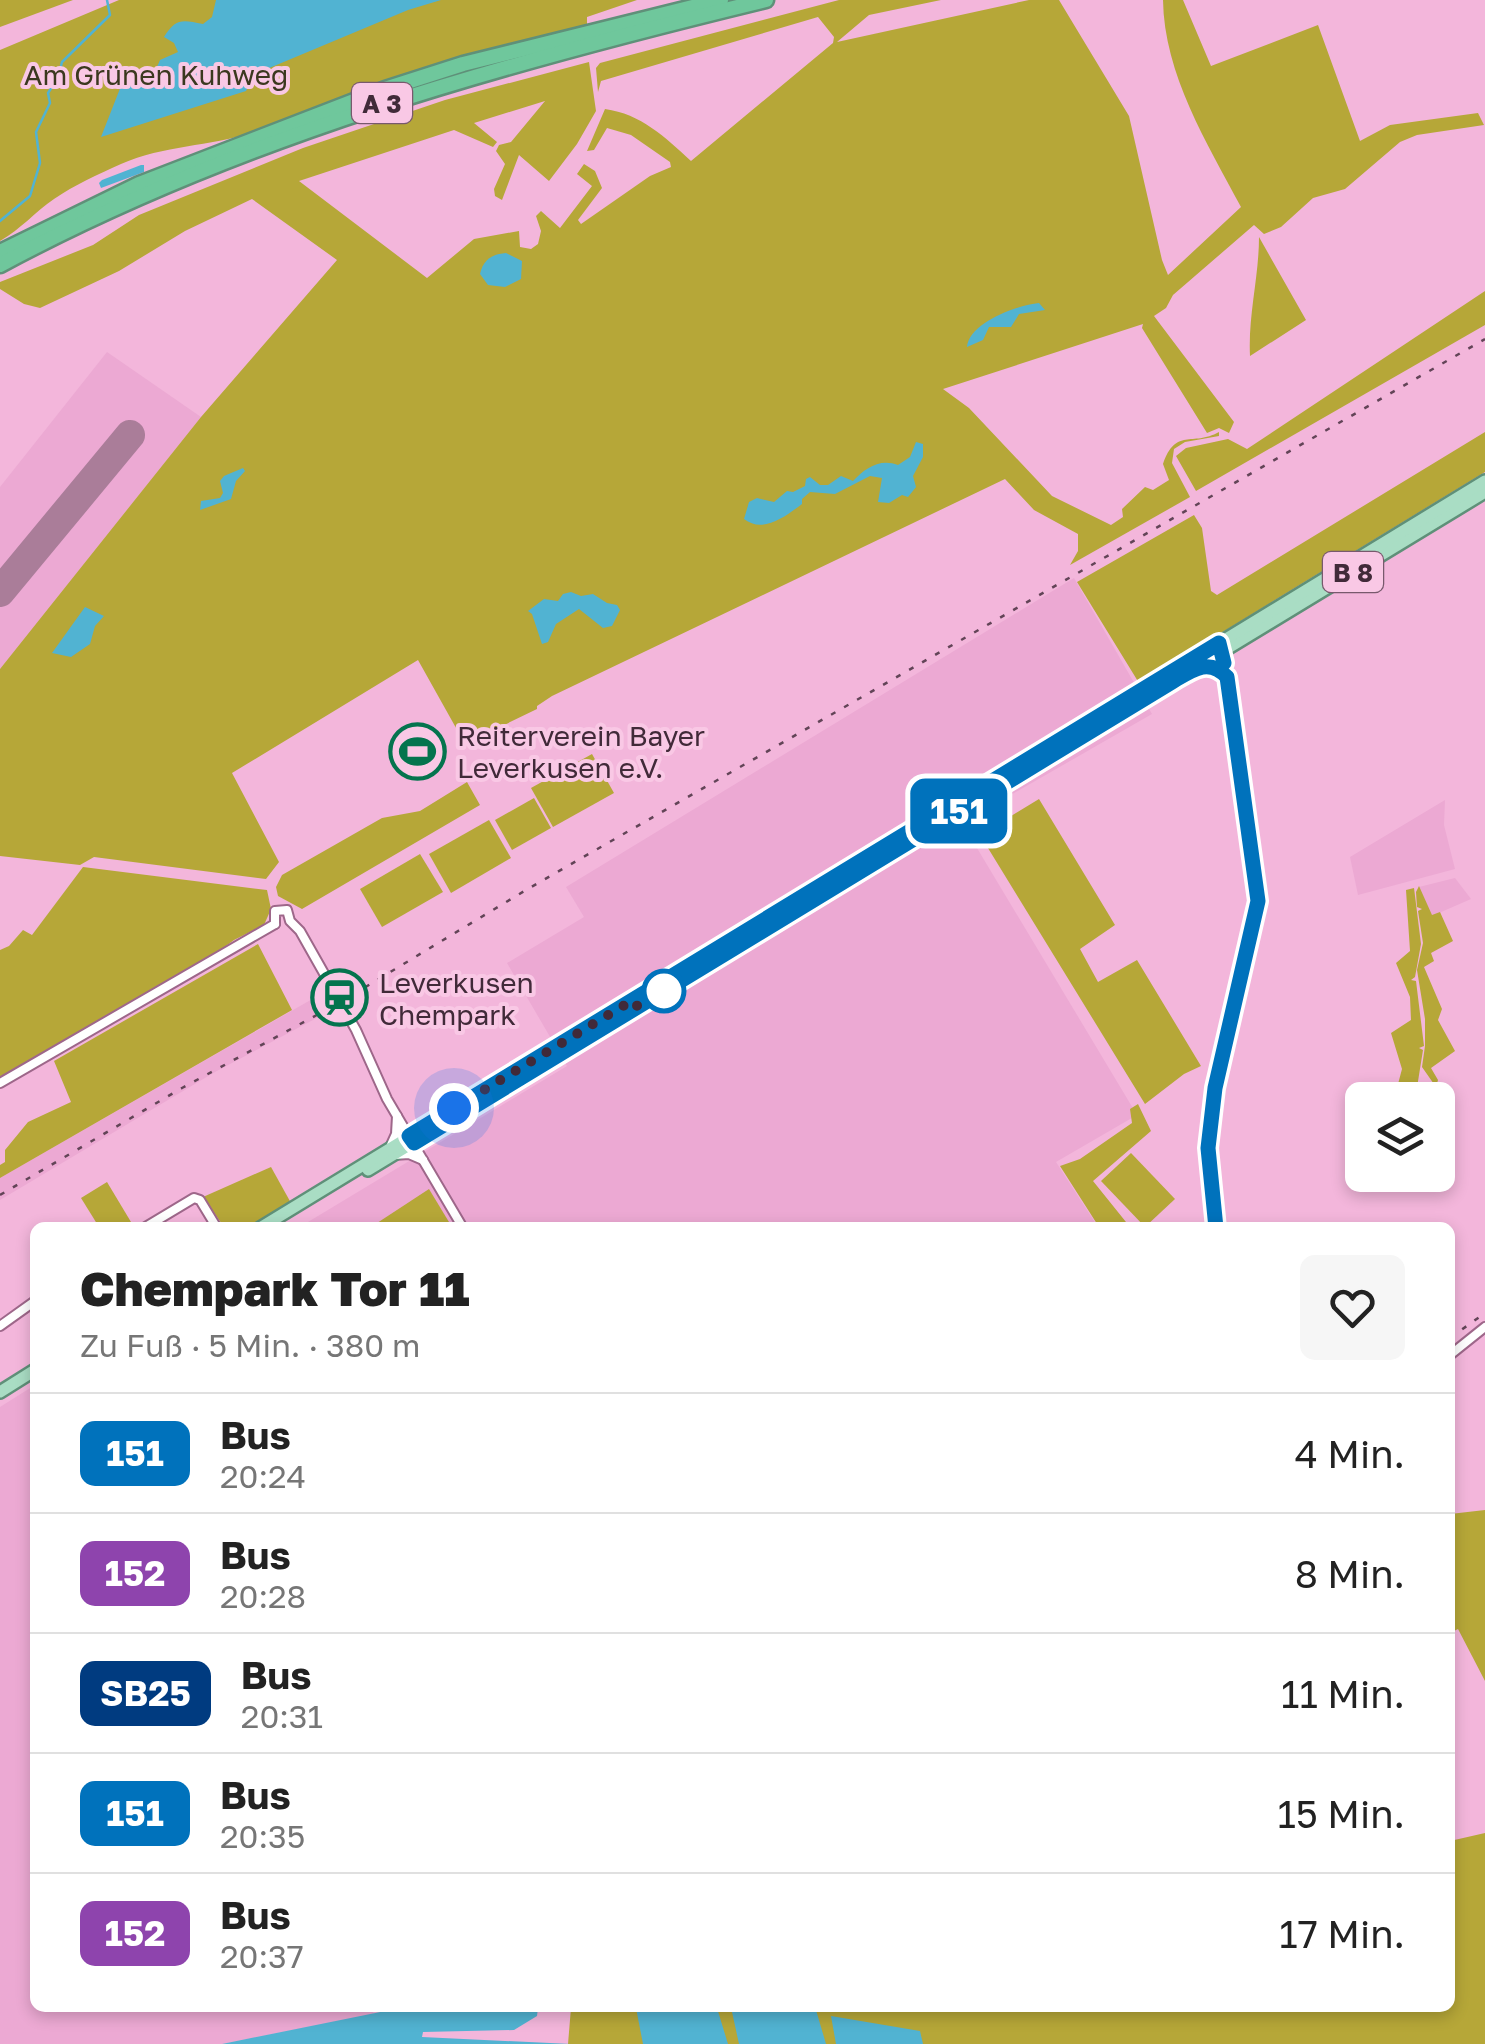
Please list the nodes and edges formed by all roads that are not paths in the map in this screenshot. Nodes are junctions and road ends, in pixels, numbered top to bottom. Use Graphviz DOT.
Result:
graph roads {
  1 [pos="721,0"];
  2 [pos="766,0"];
  3 [pos="600,34"];
  4 [pos="579,39"];
  5 [pos="0,252"];
  6 [pos="0,265"];
  7 [pos="1485,481"];
  8 [pos="1485,492"];
  9 [pos="1220,648"];
  10 [pos="1196,668"];
  11 [pos="1227,677"];
  12 [pos="832,883"];
  13 [pos="290,921"];
  14 [pos="276,924"];
  15 [pos="635,1003"];
  16 [pos="0,1083"];
  17 [pos="397,1116"];
  18 [pos="428,1124"];
  19 [pos="411,1139"];
  20 [pos="391,1152"];
  21 [pos="424,1160"];
  22 [pos="154,1222"];
  23 [pos="213,1222"];
  24 [pos="270,1222"];
  25 [pos="284,1222"];
  26 [pos="460,1222"];
  27 [pos="1215,1222"];
  28 [pos="30,1305"];
  29 [pos="0,1326"];
  30 [pos="1485,1327"];
  31 [pos="1455,1351"];
  32 [pos="30,1376"];
  33 [pos="0,1394"];
  1 -- 3 [label="highway, A 3"];
  2 -- 3 [label="highway, A 3"];
  3 -- 4 [label="highway, A 3"];
  4 -- 5 [label="highway, A 3"];
  4 -- 6 [label="highway, A 3"];
  7 -- 9 [label="main road, B 8"];
  8 -- 9 [label="main road, B 8"];
  9 -- 10 [label="main road, B 8"];
  9 -- 11 [label="street"];
  9 -- 12 [label="main road, B 8"];
  10 -- 11 [label="street"];
  10 -- 12 [label="main road, B 8"];
  11 -- 27 [label="street"];
  12 -- 15 [label="main road, B 8"];
  13 -- 14 [label="street"];
  13 -- 14 [label="street"];
  13 -- 17 [label="street"];
  14 -- 16 [label="street"];
  15 -- 18 [label="main road, B 8"];
  15 -- 19 [label="main road, B 8"];
  17 -- 18 [label="street"];
  17 -- 19 [label="street"];
  17 -- 20 [label="street"];
  18 -- 19 [label="main road, B 8"];
  19 -- 20 [label="main road, B 8"];
  19 -- 21 [label="street"];
  20 -- 21 [label="street"];
  20 -- 24 [label="main road, B 8"];
  20 -- 25 [label="main road, B 8"];
  21 -- 26 [label="street"];
  22 -- 23 [label="street"];
  28 -- 29 [label="street"];
  30 -- 31 [label="street"];
  32 -- 33 [label="main road"];
}
